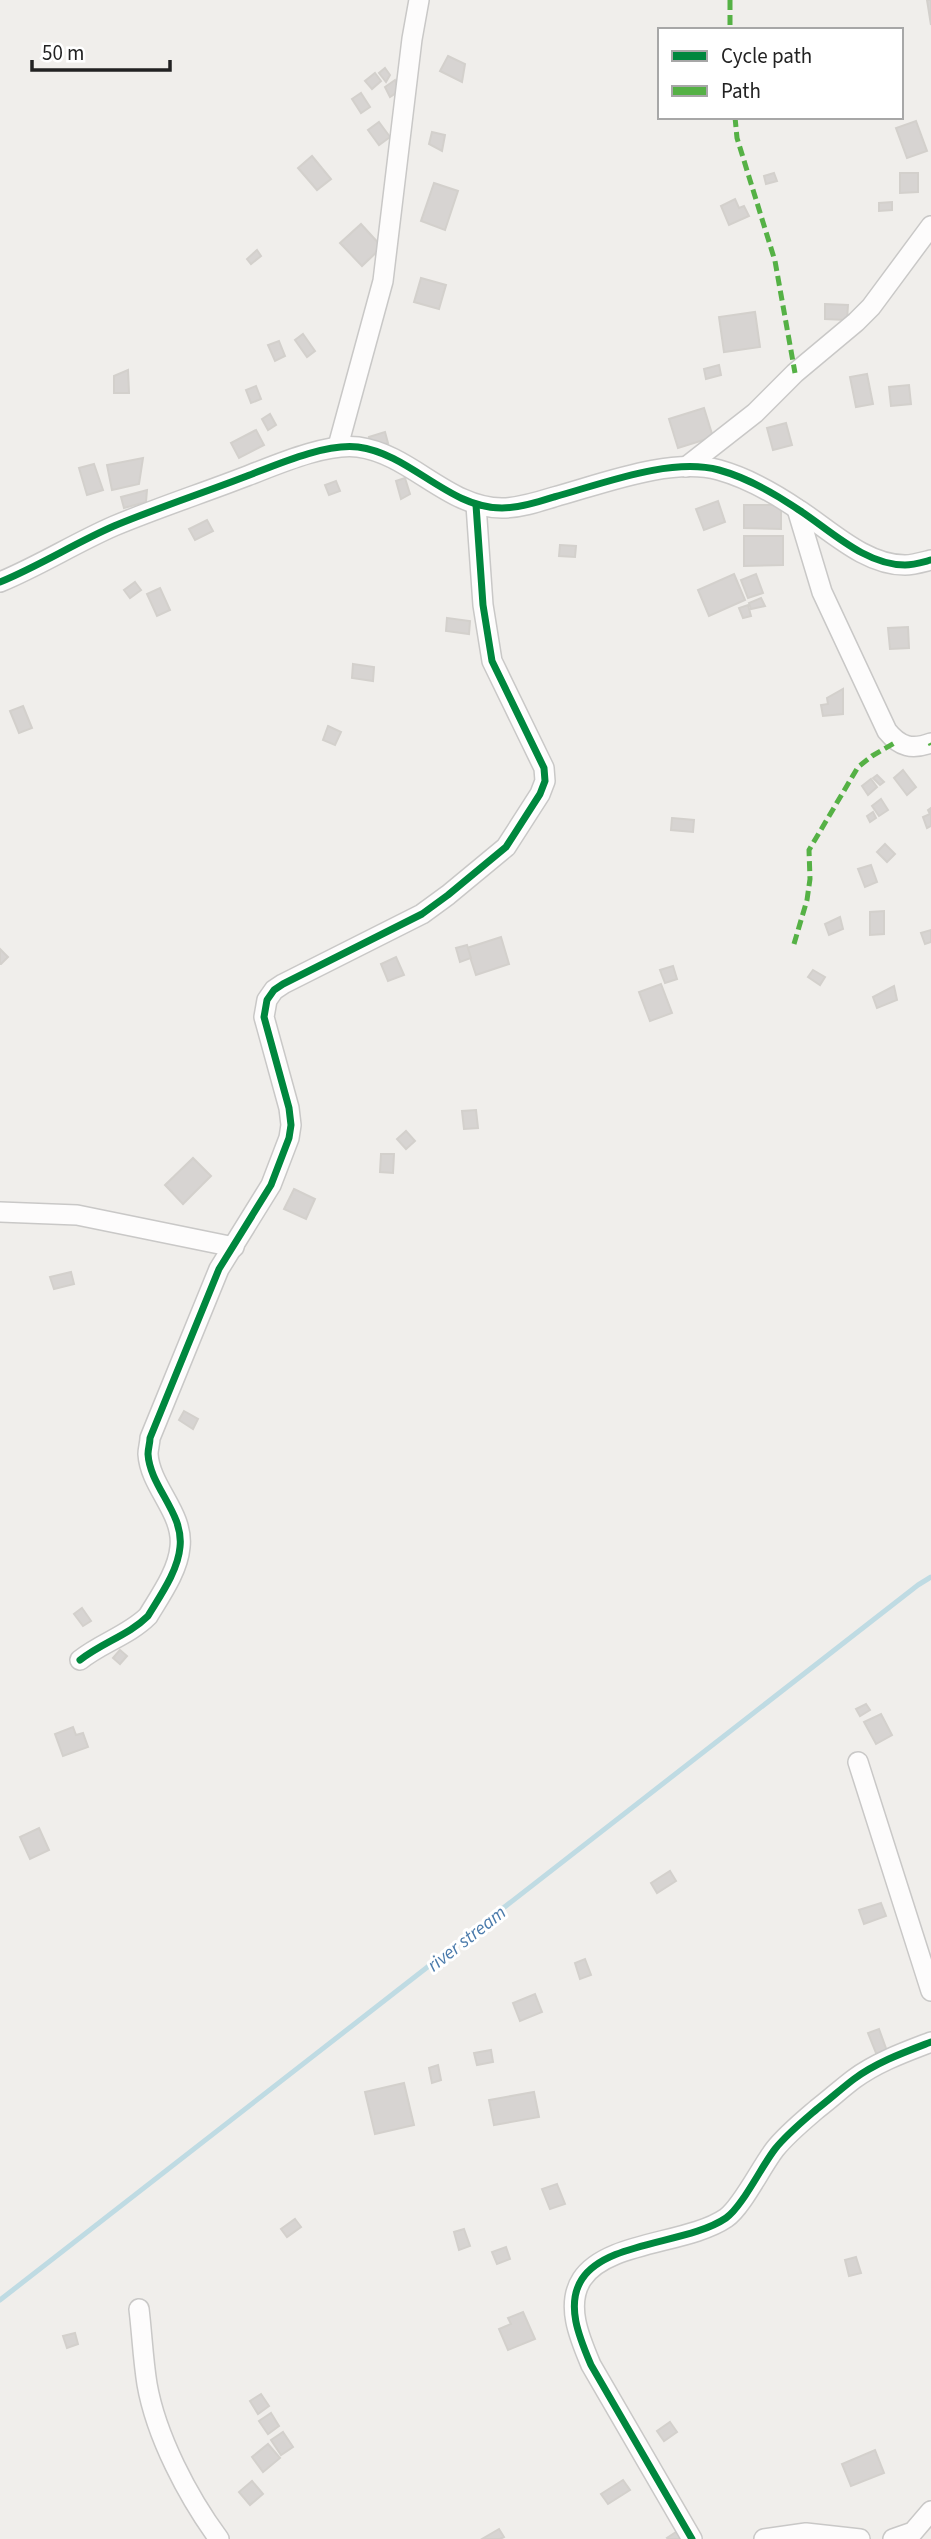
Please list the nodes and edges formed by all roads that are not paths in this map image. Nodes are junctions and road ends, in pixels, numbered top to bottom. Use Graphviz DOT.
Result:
graph roads {
  1 [pos="419,0"];
  2 [pos="931,226"];
  3 [pos="338,446"];
  4 [pos="685,467"];
  5 [pos="476,505"];
  6 [pos="797,509"];
  7 [pos="931,560"];
  8 [pos="0,583"];
  9 [pos="931,743"];
  10 [pos="0,1212"];
  11 [pos="234,1247"];
  12 [pos="80,1660"];
  13 [pos="858,1762"];
  14 [pos="931,1990"];
  15 [pos="931,2042"];
  16 [pos="139,2309"];
  17 [pos="931,2511"];
  18 [pos="219,2539"];
  19 [pos="692,2539"];
  20 [pos="764,2539"];
  21 [pos="860,2539"];
  22 [pos="892,2539"];
  1 -- 3 [label="street"];
  2 -- 4 [label="street"];
  3 -- 5 [label="street"];
  3 -- 8 [label="street"];
  4 -- 5 [label="street"];
  4 -- 6 [label="street"];
  5 -- 11 [label="street"];
  6 -- 7 [label="street"];
  6 -- 9 [label="street"];
  10 -- 11 [label="street"];
  11 -- 12 [label="street"];
  13 -- 14 [label="street"];
  15 -- 19 [label="street"];
  16 -- 18 [label="street"];
  17 -- 22 [label="street"];
  20 -- 21 [label="street"];
}
